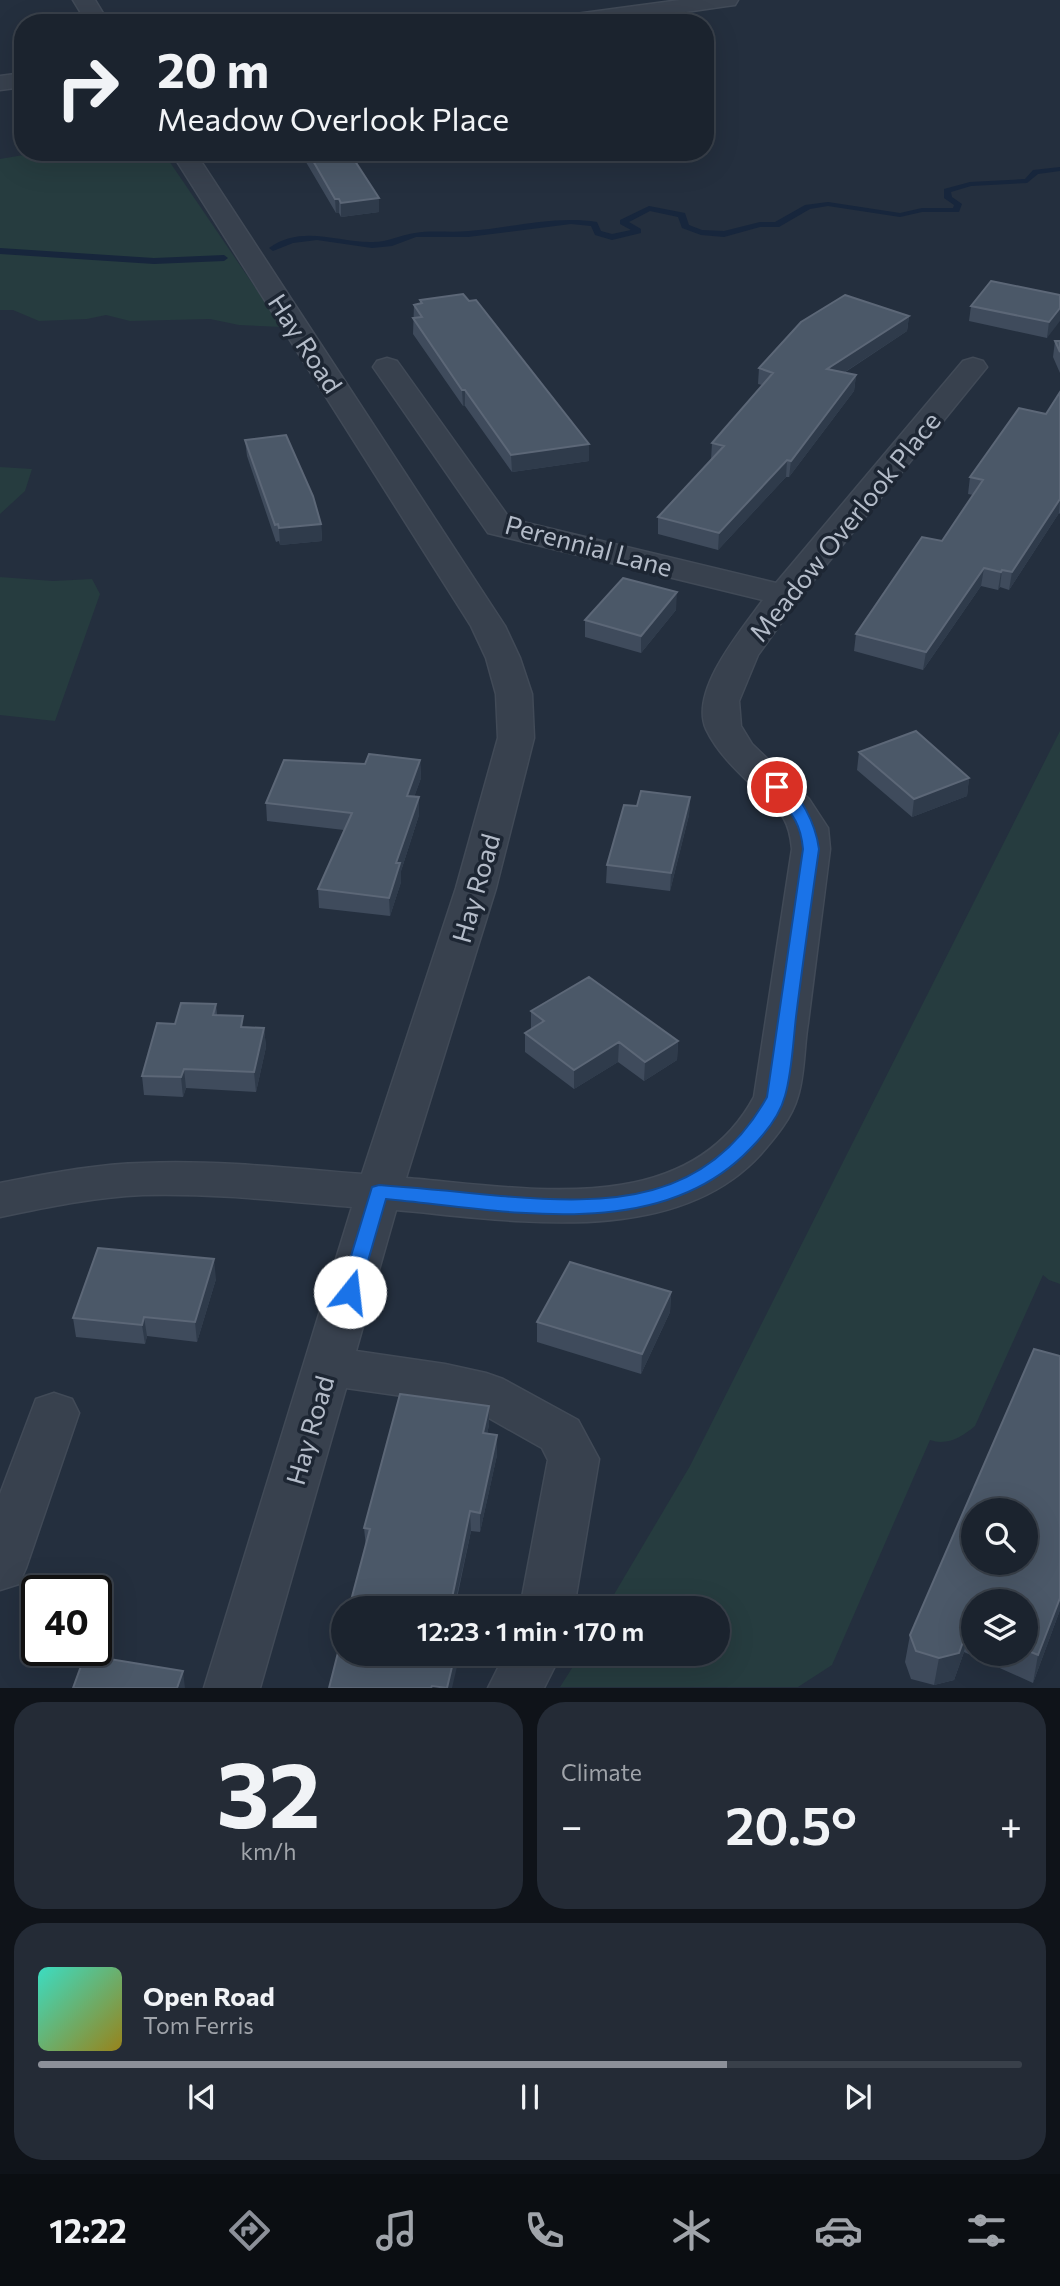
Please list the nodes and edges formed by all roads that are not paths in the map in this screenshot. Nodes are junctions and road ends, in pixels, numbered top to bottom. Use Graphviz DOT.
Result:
graph roads {
  1 [pos="726,0"];
  2 [pos="626,14"];
  3 [pos="189,161"];
  4 [pos="387,367"];
  5 [pos="973,367"];
  6 [pos="784,594"];
  7 [pos="379,1192"];
  8 [pos="0,1200"];
  9 [pos="328,1366"];
  10 [pos="54,1413"];
  11 [pos="0,1568"];
  12 [pos="549,1596"];
  13 [pos="527,1666"];
  14 [pos="232,1688"];
  15 [pos="515,1688"];
  1 -- 2 [label="street"];
  3 -- 7 [label="street, Hay Road"];
  4 -- 6 [label="street, Perennial Lane"];
  5 -- 6 [label="street, Meadow Overlook Place"];
  6 -- 7 [label="street, Meadow Overlook Place"];
  7 -- 8 [label="street, Meadow Overlook Place"];
  7 -- 9 [label="street, Hay Road"];
  9 -- 12 [label="street"];
  9 -- 14 [label="street, Hay Road"];
  10 -- 11 [label="street"];
  13 -- 15 [label="street"];
}
